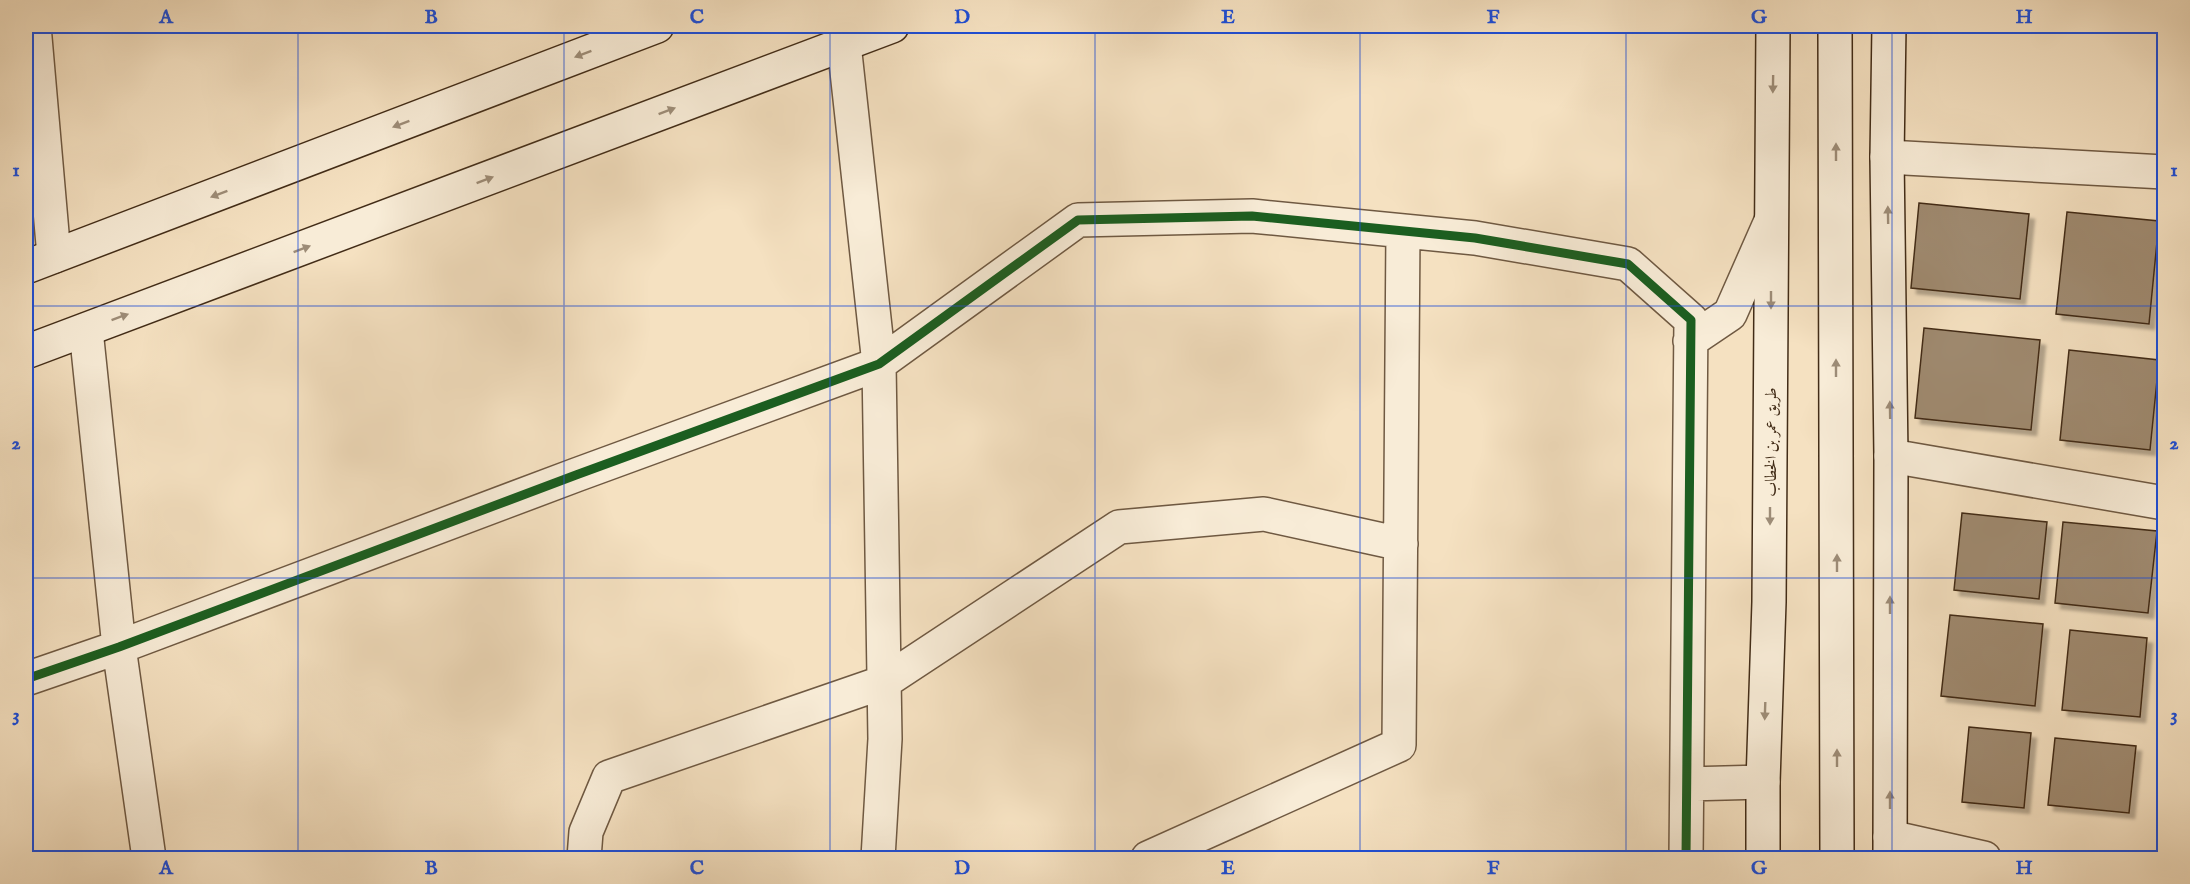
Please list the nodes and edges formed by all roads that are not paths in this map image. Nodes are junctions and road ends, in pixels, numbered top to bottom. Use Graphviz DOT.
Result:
graph roads {
  1 [pos="34,26"];
  2 [pos="657,26"];
  3 [pos="892,26"];
  4 [pos="1773,26"];
  5 [pos="1835,26"];
  6 [pos="1889,26"];
  7 [pos="844,44"];
  8 [pos="1887,158"];
  9 [pos="2164,172"];
  10 [pos="1771,221"];
  11 [pos="1403,231"];
  12 [pos="40,262"];
  13 [pos="86,330"];
  14 [pos="1690,341"];
  15 [pos="26,352"];
  16 [pos="879,364"];
  17 [pos="1891,456"];
  18 [pos="2164,503"];
  19 [pos="1401,544"];
  20 [pos="119,647"];
  21 [pos="26,679"];
  22 [pos="884,682"];
  23 [pos="1763,782"];
  24 [pos="1687,784"];
  25 [pos="1890,848"];
  26 [pos="149,858"];
  27 [pos="584,858"];
  28 [pos="878,858"];
  29 [pos="1148,858"];
  30 [pos="1686,858"];
  31 [pos="1763,858"];
  32 [pos="1837,858"];
  33 [pos="1984,858"];
  1 -- 12 [label="street"];
  2 -- 12 [label="street, one-way"];
  3 -- 7 [label="street"];
  4 -- 10 [label="street, طريق عمر بن الخطاب, one-way"];
  32 -- 5 [label="street, one-way"];
  6 -- 8 [label="street"];
  13 -- 7 [label="street, one-way"];
  7 -- 16 [label="street"];
  8 -- 9 [label="street"];
  17 -- 8 [label="street, one-way"];
  10 -- 14 [label="street"];
  10 -- 23 [label="street, طريق عمر بن الخطاب, one-way"];
  11 -- 14 [label="street"];
  11 -- 16 [label="street"];
  11 -- 19 [label="street"];
  13 -- 15 [label="street"];
  13 -- 20 [label="street"];
  14 -- 24 [label="street"];
  16 -- 20 [label="street"];
  16 -- 22 [label="street"];
  17 -- 18 [label="street"];
  25 -- 17 [label="street, one-way"];
  19 -- 22 [label="street"];
  19 -- 29 [label="street"];
  20 -- 21 [label="street"];
  20 -- 26 [label="street"];
  22 -- 27 [label="street"];
  22 -- 28 [label="street"];
  23 -- 24 [label="street"];
  23 -- 31 [label="street, طريق عمر بن الخطاب"];
  24 -- 30 [label="street"];
  25 -- 33 [label="street"];
}
